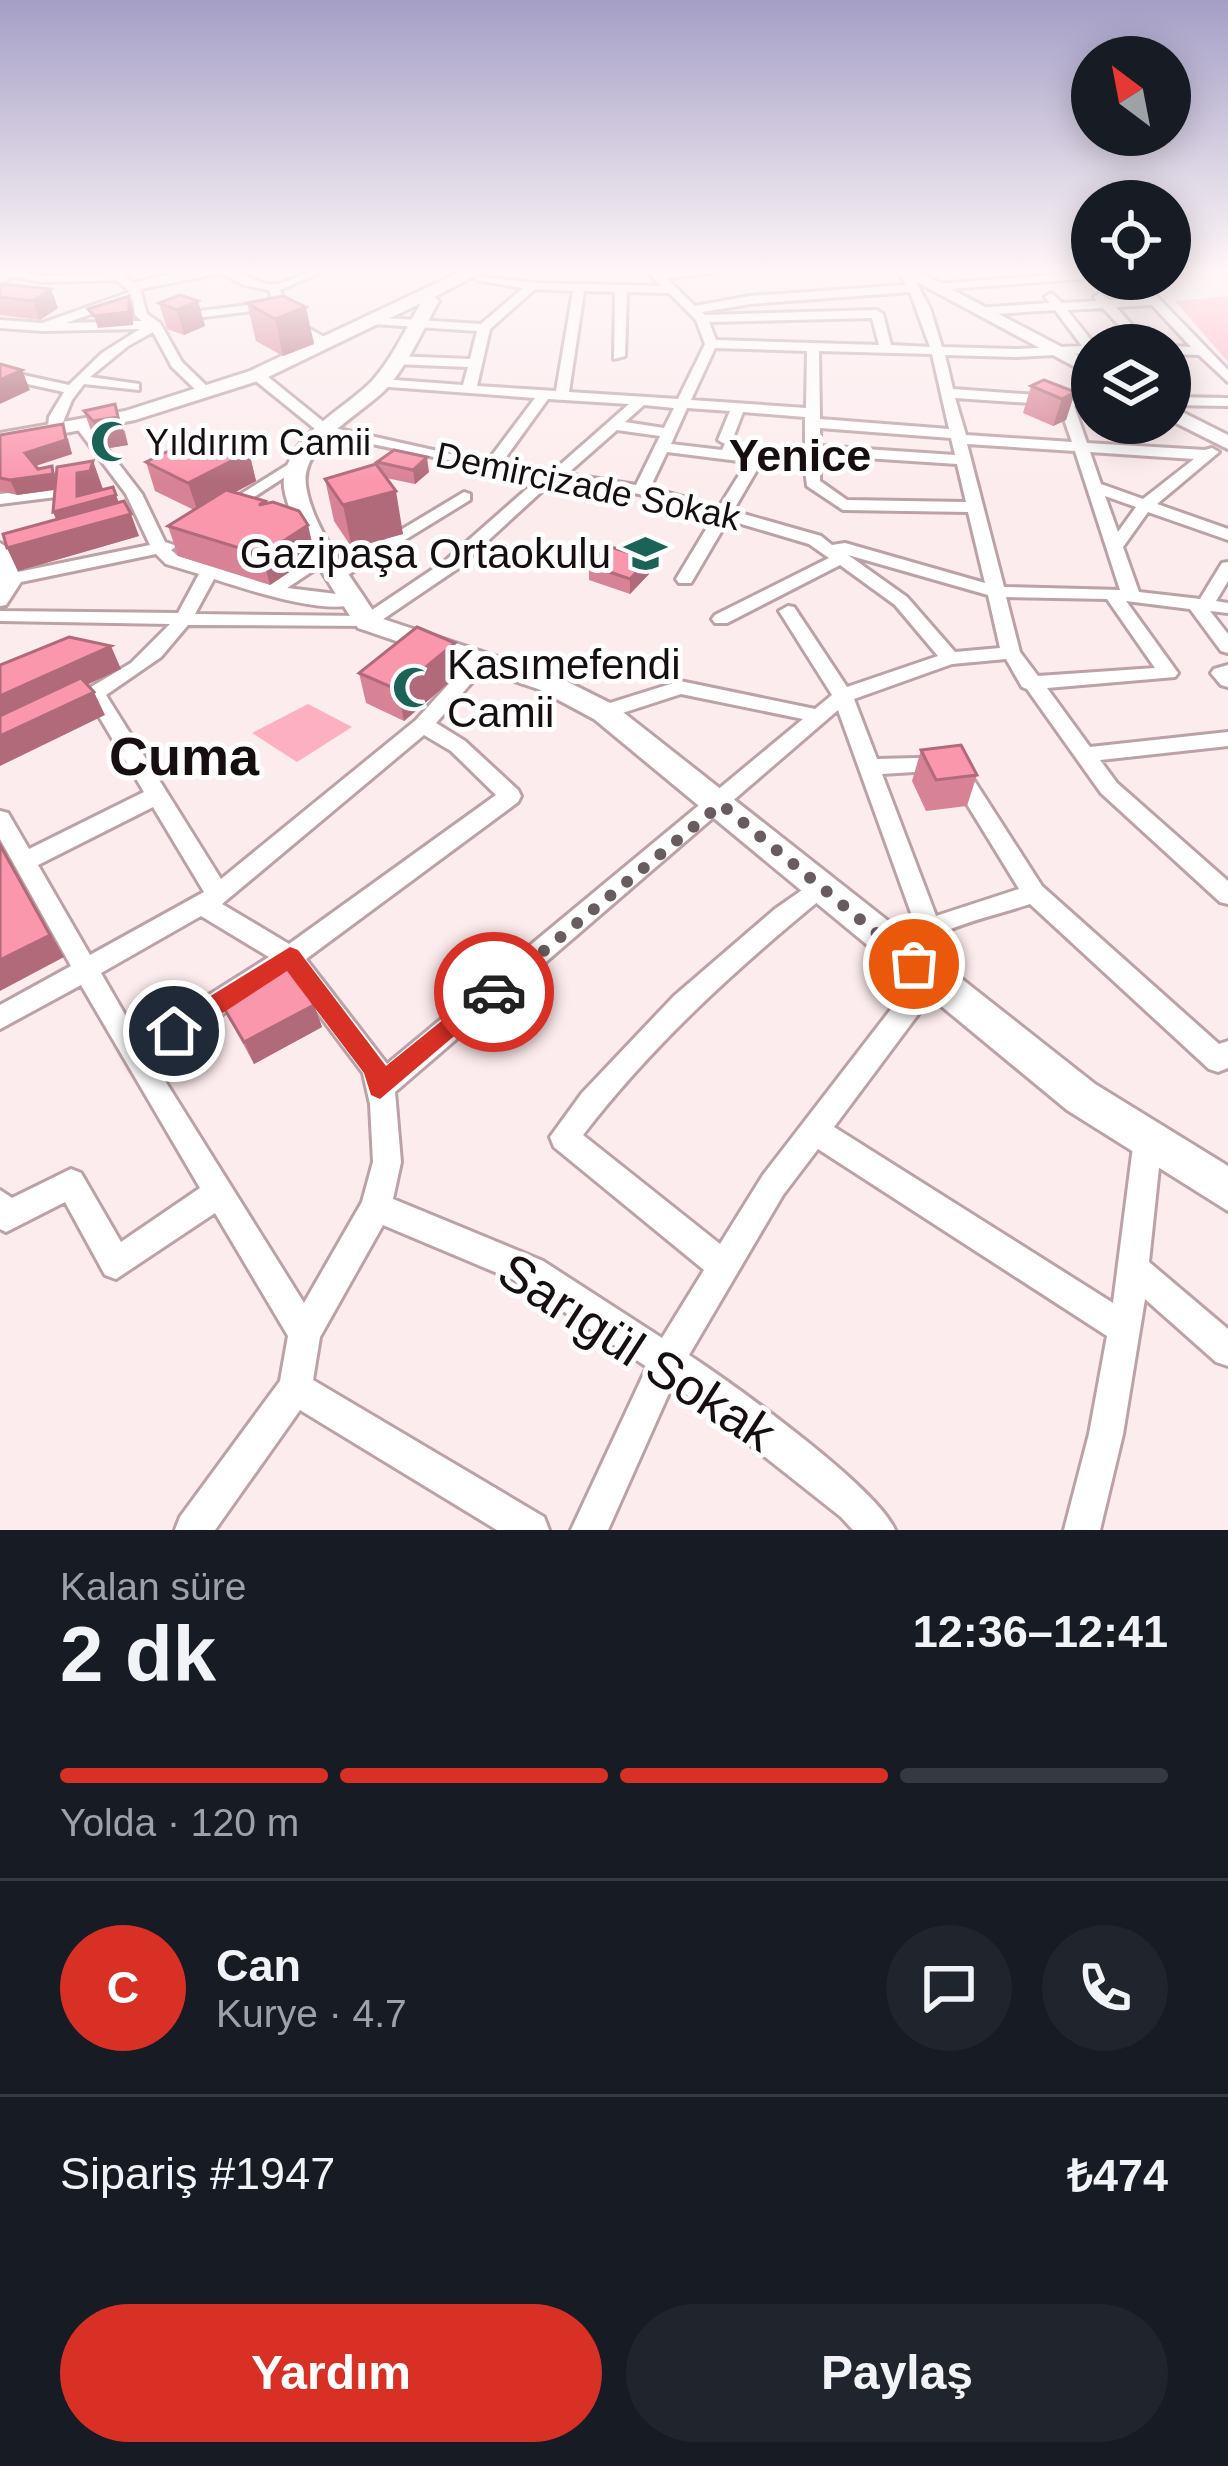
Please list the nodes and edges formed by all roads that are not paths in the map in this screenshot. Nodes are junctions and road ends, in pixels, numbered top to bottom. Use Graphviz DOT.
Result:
graph roads {
  1 [pos="125,339"];
  2 [pos="162,339"];
  3 [pos="322,339"];
  4 [pos="336,339"];
  5 [pos="407,339"];
  6 [pos="480,339"];
  7 [pos="567,339"];
  8 [pos="620,339"];
  9 [pos="709,339"];
  10 [pos="884,339"];
  11 [pos="933,339"];
  12 [pos="1036,339"];
  13 [pos="1195,339"];
  14 [pos="329,343"];
  15 [pos="711,344"];
  16 [pos="813,348"];
  17 [pos="886,349"];
  18 [pos="937,350"];
  19 [pos="1071,351"];
  20 [pos="1191,351"];
  21 [pos="1206,351"];
  22 [pos="1060,352"];
  23 [pos="619,356"];
  24 [pos="1071,358"];
  25 [pos="394,361"];
  26 [pos="472,364"];
  27 [pos="0,374"];
  28 [pos="256,375"];
  29 [pos="1228,378"];
  30 [pos="381,383"];
  31 [pos="76,385"];
  32 [pos="134,388"];
  33 [pos="469,389"];
  34 [pos="206,392"];
  35 [pos="948,393"];
  36 [pos="554,394"];
  37 [pos="643,399"];
  38 [pos="685,401"];
  39 [pos="1065,401"];
  40 [pos="1071,401"];
  41 [pos="1228,402"];
  42 [pos="1191,403"];
  43 [pos="739,406"];
  44 [pos="812,418"];
  45 [pos="1191,419"];
  46 [pos="615,425"];
  47 [pos="83,428"];
  48 [pos="325,430"];
  49 [pos="52,434"];
  50 [pos="959,437"];
  51 [pos="0,440"];
  52 [pos="666,440"];
  53 [pos="1080,446"];
  54 [pos="1220,446"];
  55 [pos="726,456"];
  56 [pos="813,458"];
  57 [pos="755,460"];
  58 [pos="965,460"];
  59 [pos="300,461"];
  60 [pos="491,467"];
  61 [pos="554,475"];
  62 [pos="118,480"];
  63 [pos="1093,486"];
  64 [pos="641,490"];
  65 [pos="464,497"];
  66 [pos="0,499"];
  67 [pos="1145,505"];
  68 [pos="976,506"];
  69 [pos="729,512"];
  70 [pos="202,525"];
  71 [pos="1228,535"];
  72 [pos="186,536"];
  73 [pos="815,540"];
  74 [pos="1114,547"];
  75 [pos="0,548"];
  76 [pos="160,550"];
  77 [pos="842,558"];
  78 [pos="334,562"];
  79 [pos="1228,567"];
  80 [pos="209,572"];
  81 [pos="685,579"];
  82 [pos="7,581"];
  83 [pos="270,591"];
  84 [pos="998,592"];
  85 [pos="1121,595"];
  86 [pos="0,602"];
  87 [pos="1200,606"];
  88 [pos="1228,608"];
  89 [pos="788,611"];
  90 [pos="360,612"];
  91 [pos="0,616"];
  92 [pos="188,618"];
  93 [pos="721,619"];
  94 [pos="1228,647"];
  95 [pos="1010,652"];
  96 [pos="950,658"];
  97 [pos="481,660"];
  98 [pos="1228,671"];
  99 [pos="1228,681"];
  100 [pos="1029,682"];
  101 [pos="95,693"];
  102 [pos="843,696"];
  103 [pos="55,712"];
  104 [pos="604,712"];
  105 [pos="820,716"];
  106 [pos="423,725"];
  107 [pos="1228,739"];
  108 [pos="1082,754"];
  109 [pos="869,767"];
  110 [pos="158,796"];
  111 [pos="721,804"];
  112 [pos="0,819"];
  113 [pos="25,861"];
  114 [pos="818,887"];
  115 [pos="1034,893"];
  116 [pos="1228,895"];
  117 [pos="210,900"];
  118 [pos="929,928"];
  119 [pos="896,950"];
  120 [pos="290,957"];
  121 [pos="87,967"];
  122 [pos="931,977"];
  123 [pos="0,1018"];
  124 [pos="135,1056"];
  125 [pos="1223,1057"];
  126 [pos="380,1087"];
  127 [pos="814,1131"];
  128 [pos="1148,1139"];
  129 [pos="1228,1190"];
  130 [pos="217,1194"];
  131 [pos="0,1205"];
  132 [pos="376,1207"];
  133 [pos="724,1267"];
  134 [pos="1133,1268"];
  135 [pos="1126,1329"];
  136 [pos="305,1333"];
  137 [pos="1228,1350"];
  138 [pos="667,1360"];
  139 [pos="295,1388"];
  140 [pos="193,1530"];
  141 [pos="531,1530"];
  142 [pos="589,1530"];
  143 [pos="877,1530"];
  144 [pos="1082,1530"];
  1 -- 31 [label="street"];
  2 -- 34 [label="street"];
  3 -- 14 [label="street"];
  4 -- 14 [label="street"];
  5 -- 25 [label="street"];
  6 -- 26 [label="street"];
  7 -- 36 [label="street"];
  8 -- 23 [label="street"];
  9 -- 15 [label="street"];
  10 -- 17 [label="street"];
  11 -- 18 [label="street"];
  12 -- 22 [label="street"];
  13 -- 21 [label="street"];
  14 -- 28 [label="street"];
  15 -- 16 [label="street"];
  15 -- 38 [label="street"];
  16 -- 17 [label="street"];
  16 -- 44 [label="street"];
  17 -- 18 [label="street"];
  18 -- 22 [label="street"];
  18 -- 35 [label="street"];
  19 -- 22 [label="street"];
  20 -- 21 [label="street"];
  21 -- 29 [label="street"];
  22 -- 24 [label="street"];
  25 -- 26 [label="street"];
  25 -- 30 [label="street"];
  26 -- 33 [label="street"];
  27 -- 31 [label="street"];
  28 -- 34 [label="street"];
  28 -- 48 [label="street"];
  30 -- 33 [label="street"];
  30 -- 48 [label="street"];
  31 -- 32 [label="street"];
  31 -- 49 [label="street"];
  33 -- 36 [label="street"];
  34 -- 47 [label="street"];
  35 -- 39 [label="street"];
  35 -- 50 [label="street"];
  36 -- 37 [label="street"];
  36 -- 60 [label="street"];
  37 -- 38 [label="street"];
  37 -- 46 [label="street"];
  38 -- 43 [label="street"];
  38 -- 52 [label="street"];
  39 -- 40 [label="street"];
  39 -- 53 [label="street"];
  41 -- 42 [label="street"];
  43 -- 44 [label="street"];
  43 -- 55 [label="street"];
  44 -- 50 [label="street"];
  44 -- 56 [label="street"];
  45 -- 54 [label="street"];
  46 -- 52 [label="street"];
  46 -- 61 [label="street"];
  47 -- 49 [label="street"];
  47 -- 62 [label="street"];
  48 -- 59 [label="street"];
  48 -- 60 [label="street, Demircizade Sokak"];
  49 -- 51 [label="street"];
  50 -- 53 [label="street"];
  50 -- 58 [label="street"];
  52 -- 55 [label="street"];
  52 -- 64 [label="street"];
  53 -- 54 [label="street"];
  53 -- 63 [label="street"];
  54 -- 67 [label="street"];
  55 -- 57 [label="street"];
  56 -- 57 [label="street"];
  56 -- 58 [label="street"];
  56 -- 68 [label="street"];
  57 -- 69 [label="street"];
  58 -- 68 [label="street"];
  59 -- 70 [label="street"];
  59 -- 78 [label="street"];
  60 -- 61 [label="street, Demircizade Sokak"];
  61 -- 64 [label="street, Demircizade Sokak"];
  61 -- 90 [label="street"];
  62 -- 66 [label="street"];
  62 -- 76 [label="street"];
  63 -- 67 [label="street"];
  63 -- 74 [label="street"];
  64 -- 69 [label="street, Demircizade Sokak"];
  65 -- 78 [label="street"];
  67 -- 71 [label="street"];
  67 -- 74 [label="street"];
  68 -- 84 [label="street"];
  69 -- 73 [label="street, Demircizade Sokak"];
  69 -- 81 [label="street"];
  72 -- 76 [label="street"];
  73 -- 77 [label="street, Demircizade Sokak"];
  73 -- 84 [label="street"];
  74 -- 85 [label="street"];
  75 -- 82 [label="street"];
  76 -- 80 [label="street"];
  76 -- 82 [label="street"];
  77 -- 93 [label="street"];
  77 -- 96 [label="street, Demircizade Sokak"];
  78 -- 83 [label="street"];
  78 -- 90 [label="street"];
  79 -- 87 [label="street"];
  80 -- 83 [label="street"];
  80 -- 92 [label="street"];
  82 -- 86 [label="street"];
  83 -- 90 [label="street"];
  84 -- 85 [label="street"];
  84 -- 95 [label="street"];
  85 -- 87 [label="street"];
  85 -- 100 [label="street"];
  87 -- 88 [label="street"];
  87 -- 94 [label="street"];
  89 -- 102 [label="street"];
  90 -- 92 [label="street"];
  90 -- 97 [label="street"];
  91 -- 92 [label="street"];
  92 -- 101 [label="street"];
  95 -- 96 [label="street"];
  95 -- 100 [label="street"];
  96 -- 102 [label="street"];
  97 -- 104 [label="street"];
  97 -- 106 [label="street"];
  98 -- 99 [label="street"];
  100 -- 108 [label="street"];
  101 -- 103 [label="street"];
  101 -- 110 [label="street"];
  102 -- 105 [label="street"];
  102 -- 109 [label="street"];
  104 -- 105 [label="street"];
  104 -- 111 [label="street"];
  105 -- 111 [label="street"];
  106 -- 117 [label="street"];
  106 -- 120 [label="street"];
  107 -- 108 [label="street"];
  108 -- 116 [label="street"];
  109 -- 115 [label="street"];
  109 -- 118 [label="street"];
  110 -- 113 [label="street"];
  110 -- 117 [label="street"];
  111 -- 114 [label="street"];
  111 -- 126 [label="street"];
  112 -- 113 [label="street"];
  113 -- 121 [label="street"];
  114 -- 119 [label="street"];
  114 -- 133 [label="street"];
  115 -- 118 [label="street"];
  115 -- 125 [label="street"];
  117 -- 120 [label="street"];
  117 -- 121 [label="street"];
  118 -- 119 [label="street"];
  119 -- 122 [label="street"];
  120 -- 124 [label="street"];
  120 -- 126 [label="street"];
  121 -- 123 [label="street"];
  121 -- 124 [label="street"];
  122 -- 127 [label="street"];
  122 -- 128 [label="street"];
  124 -- 130 [label="street"];
  126 -- 132 [label="street"];
  127 -- 133 [label="street"];
  127 -- 135 [label="street"];
  128 -- 129 [label="street"];
  128 -- 134 [label="street"];
  130 -- 131 [label="street"];
  130 -- 136 [label="street"];
  132 -- 136 [label="street"];
  132 -- 138 [label="street, Sarıgül Sokak"];
  133 -- 138 [label="street"];
  134 -- 135 [label="street"];
  134 -- 137 [label="street"];
  135 -- 144 [label="street"];
  136 -- 139 [label="street"];
  138 -- 142 [label="street"];
  138 -- 143 [label="street, Sarıgül Sokak"];
  139 -- 140 [label="street"];
  139 -- 141 [label="street"];
}
